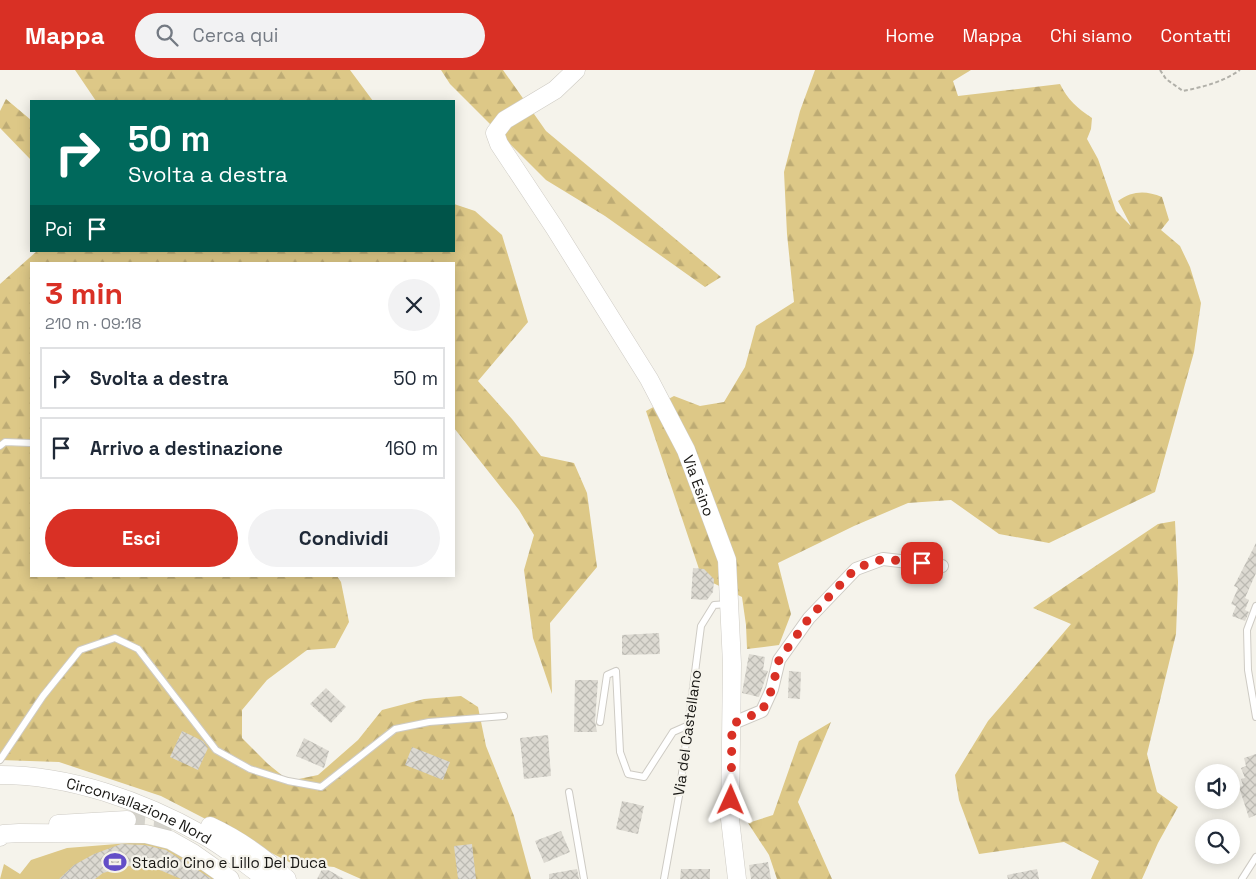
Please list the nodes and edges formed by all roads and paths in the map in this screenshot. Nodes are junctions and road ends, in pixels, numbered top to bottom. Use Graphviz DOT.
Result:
graph roads {
  1 [pos="576,70"];
  2 [pos="1160,70"];
  3 [pos="1240,70"];
  4 [pos="30,444"];
  5 [pos="0,446"];
  6 [pos="942,566"];
  7 [pos="729,604"];
  8 [pos="1256,606"];
  9 [pos="1253,684"];
  10 [pos="504,716"];
  11 [pos="1256,717"];
  12 [pos="600,722"];
  13 [pos="732,724"];
  14 [pos="688,726"];
  15 [pos="0,760"];
  16 [pos="0,775"];
  17 [pos="569,792"];
  18 [pos="127,820"];
  19 [pos="210,826"];
  20 [pos="5,834"];
  21 [pos="1256,857"];
  22 [pos="230,879"];
  23 [pos="266,879"];
  24 [pos="287,879"];
  25 [pos="584,879"];
  26 [pos="664,879"];
  27 [pos="737,879"];
  28 [pos="1242,879"];
  1 -- 7 [label="street, Via Esino"];
  2 -- 3 [label="path"];
  4 -- 5 [label="lane"];
  6 -- 13 [label="street"];
  7 -- 13 [label="street, Via Esino"];
  7 -- 14 [label="lane, Via del Castellano"];
  8 -- 9 [label="lane"];
  9 -- 11 [label="lane"];
  10 -- 15 [label="lane"];
  12 -- 14 [label="lane"];
  13 -- 27 [label="street, Via Esino"];
  14 -- 26 [label="lane, Via del Castellano"];
  16 -- 23 [label="street, Circonvallazione Nord"];
  17 -- 25 [label="lane"];
  18 -- 20 [label="street"];
  19 -- 24 [label="street"];
  20 -- 22 [label="street"];
  21 -- 28 [label="lane"];
}
